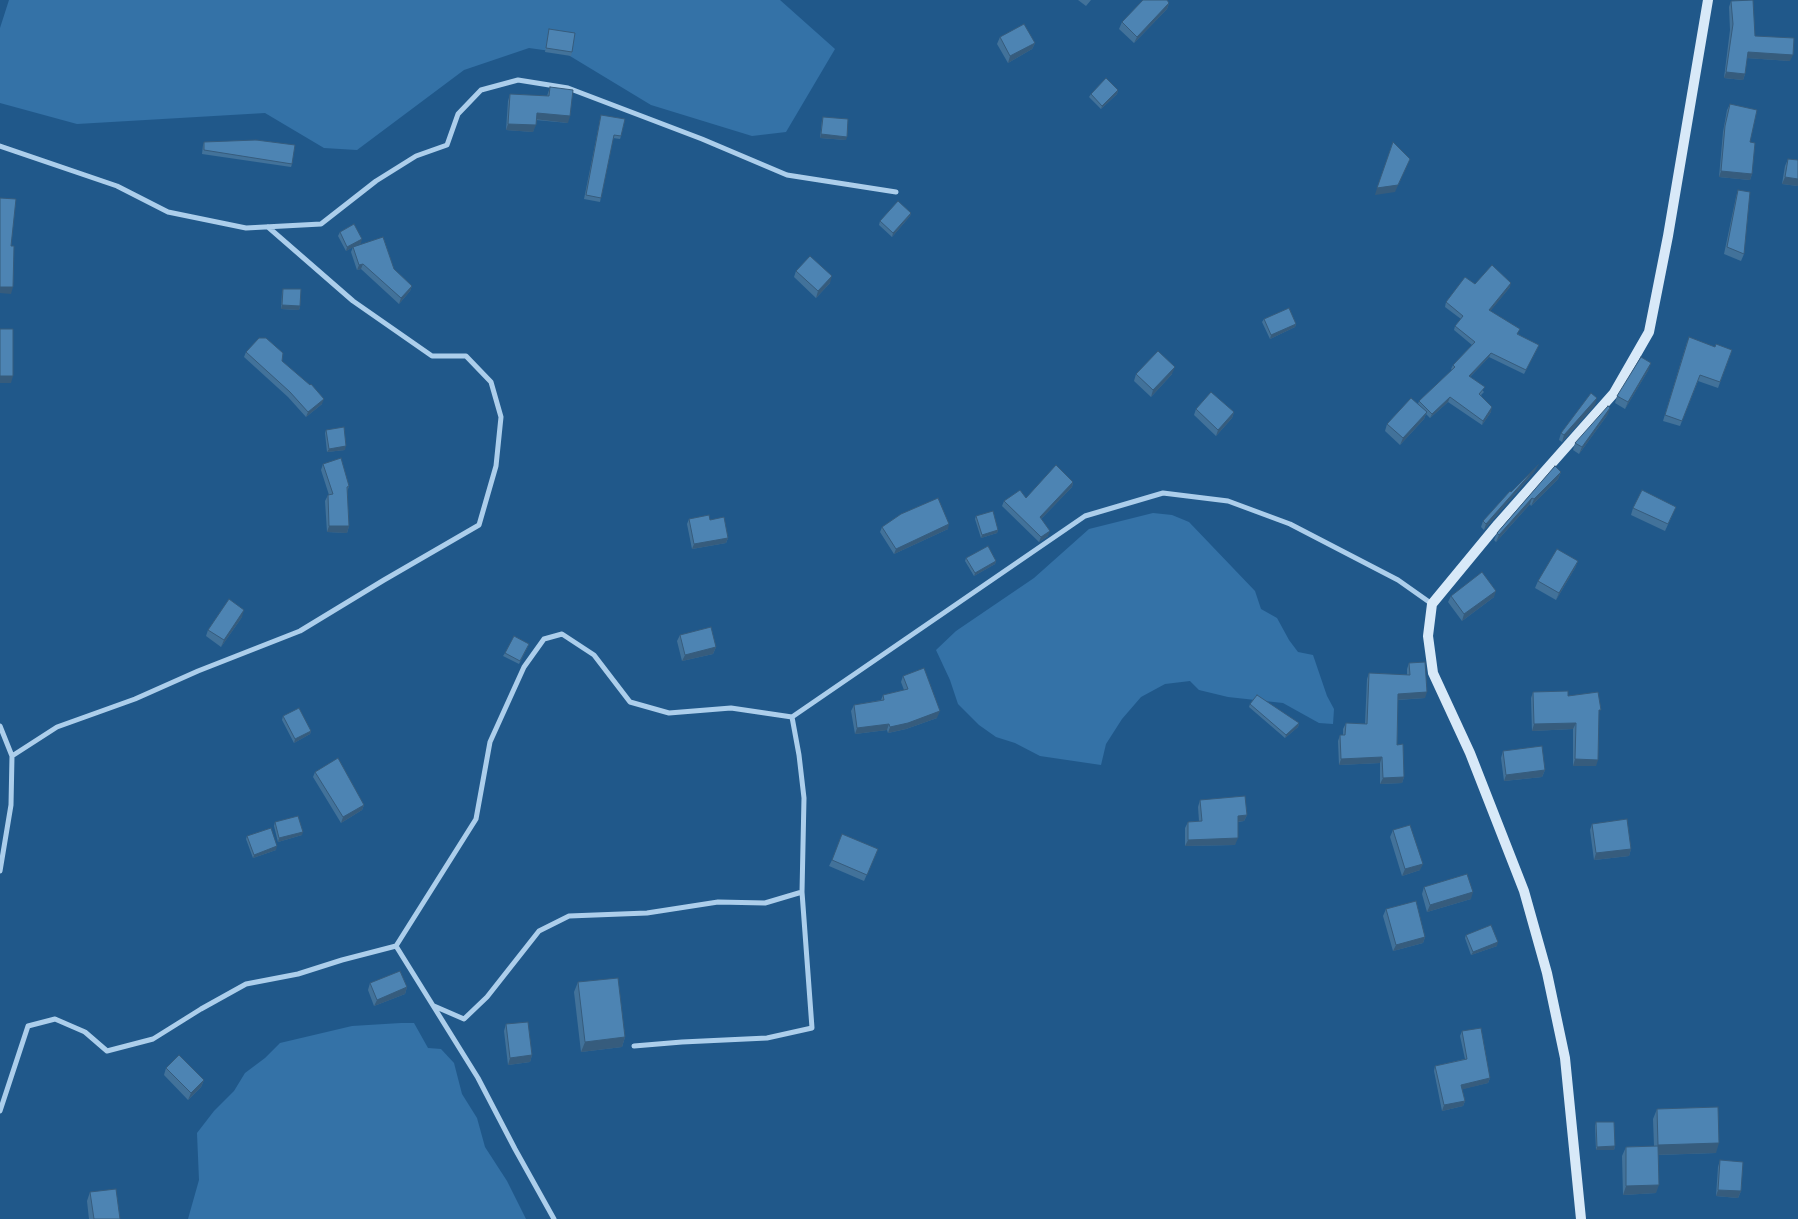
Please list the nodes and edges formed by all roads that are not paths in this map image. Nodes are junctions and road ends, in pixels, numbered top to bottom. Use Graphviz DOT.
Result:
graph roads {
  1 [pos="1708,0"];
  2 [pos="0,146"];
  3 [pos="896,192"];
  4 [pos="268,227"];
  5 [pos="1432,604"];
  6 [pos="792,717"];
  7 [pos="0,726"];
  8 [pos="12,756"];
  9 [pos="0,871"];
  10 [pos="802,892"];
  11 [pos="396,946"];
  12 [pos="434,1006"];
  13 [pos="634,1046"];
  14 [pos="0,1111"];
  15 [pos="554,1219"];
  16 [pos="1581,1219"];
  1 -- 5 [label="street"];
  2 -- 4 [label="street"];
  3 -- 4 [label="street"];
  4 -- 8 [label="street"];
  5 -- 6 [label="street"];
  5 -- 16 [label="street"];
  6 -- 10 [label="street"];
  6 -- 11 [label="street"];
  7 -- 8 [label="street"];
  8 -- 9 [label="street"];
  10 -- 12 [label="street"];
  10 -- 13 [label="street"];
  11 -- 12 [label="street"];
  11 -- 14 [label="street"];
  12 -- 15 [label="street"];
}
